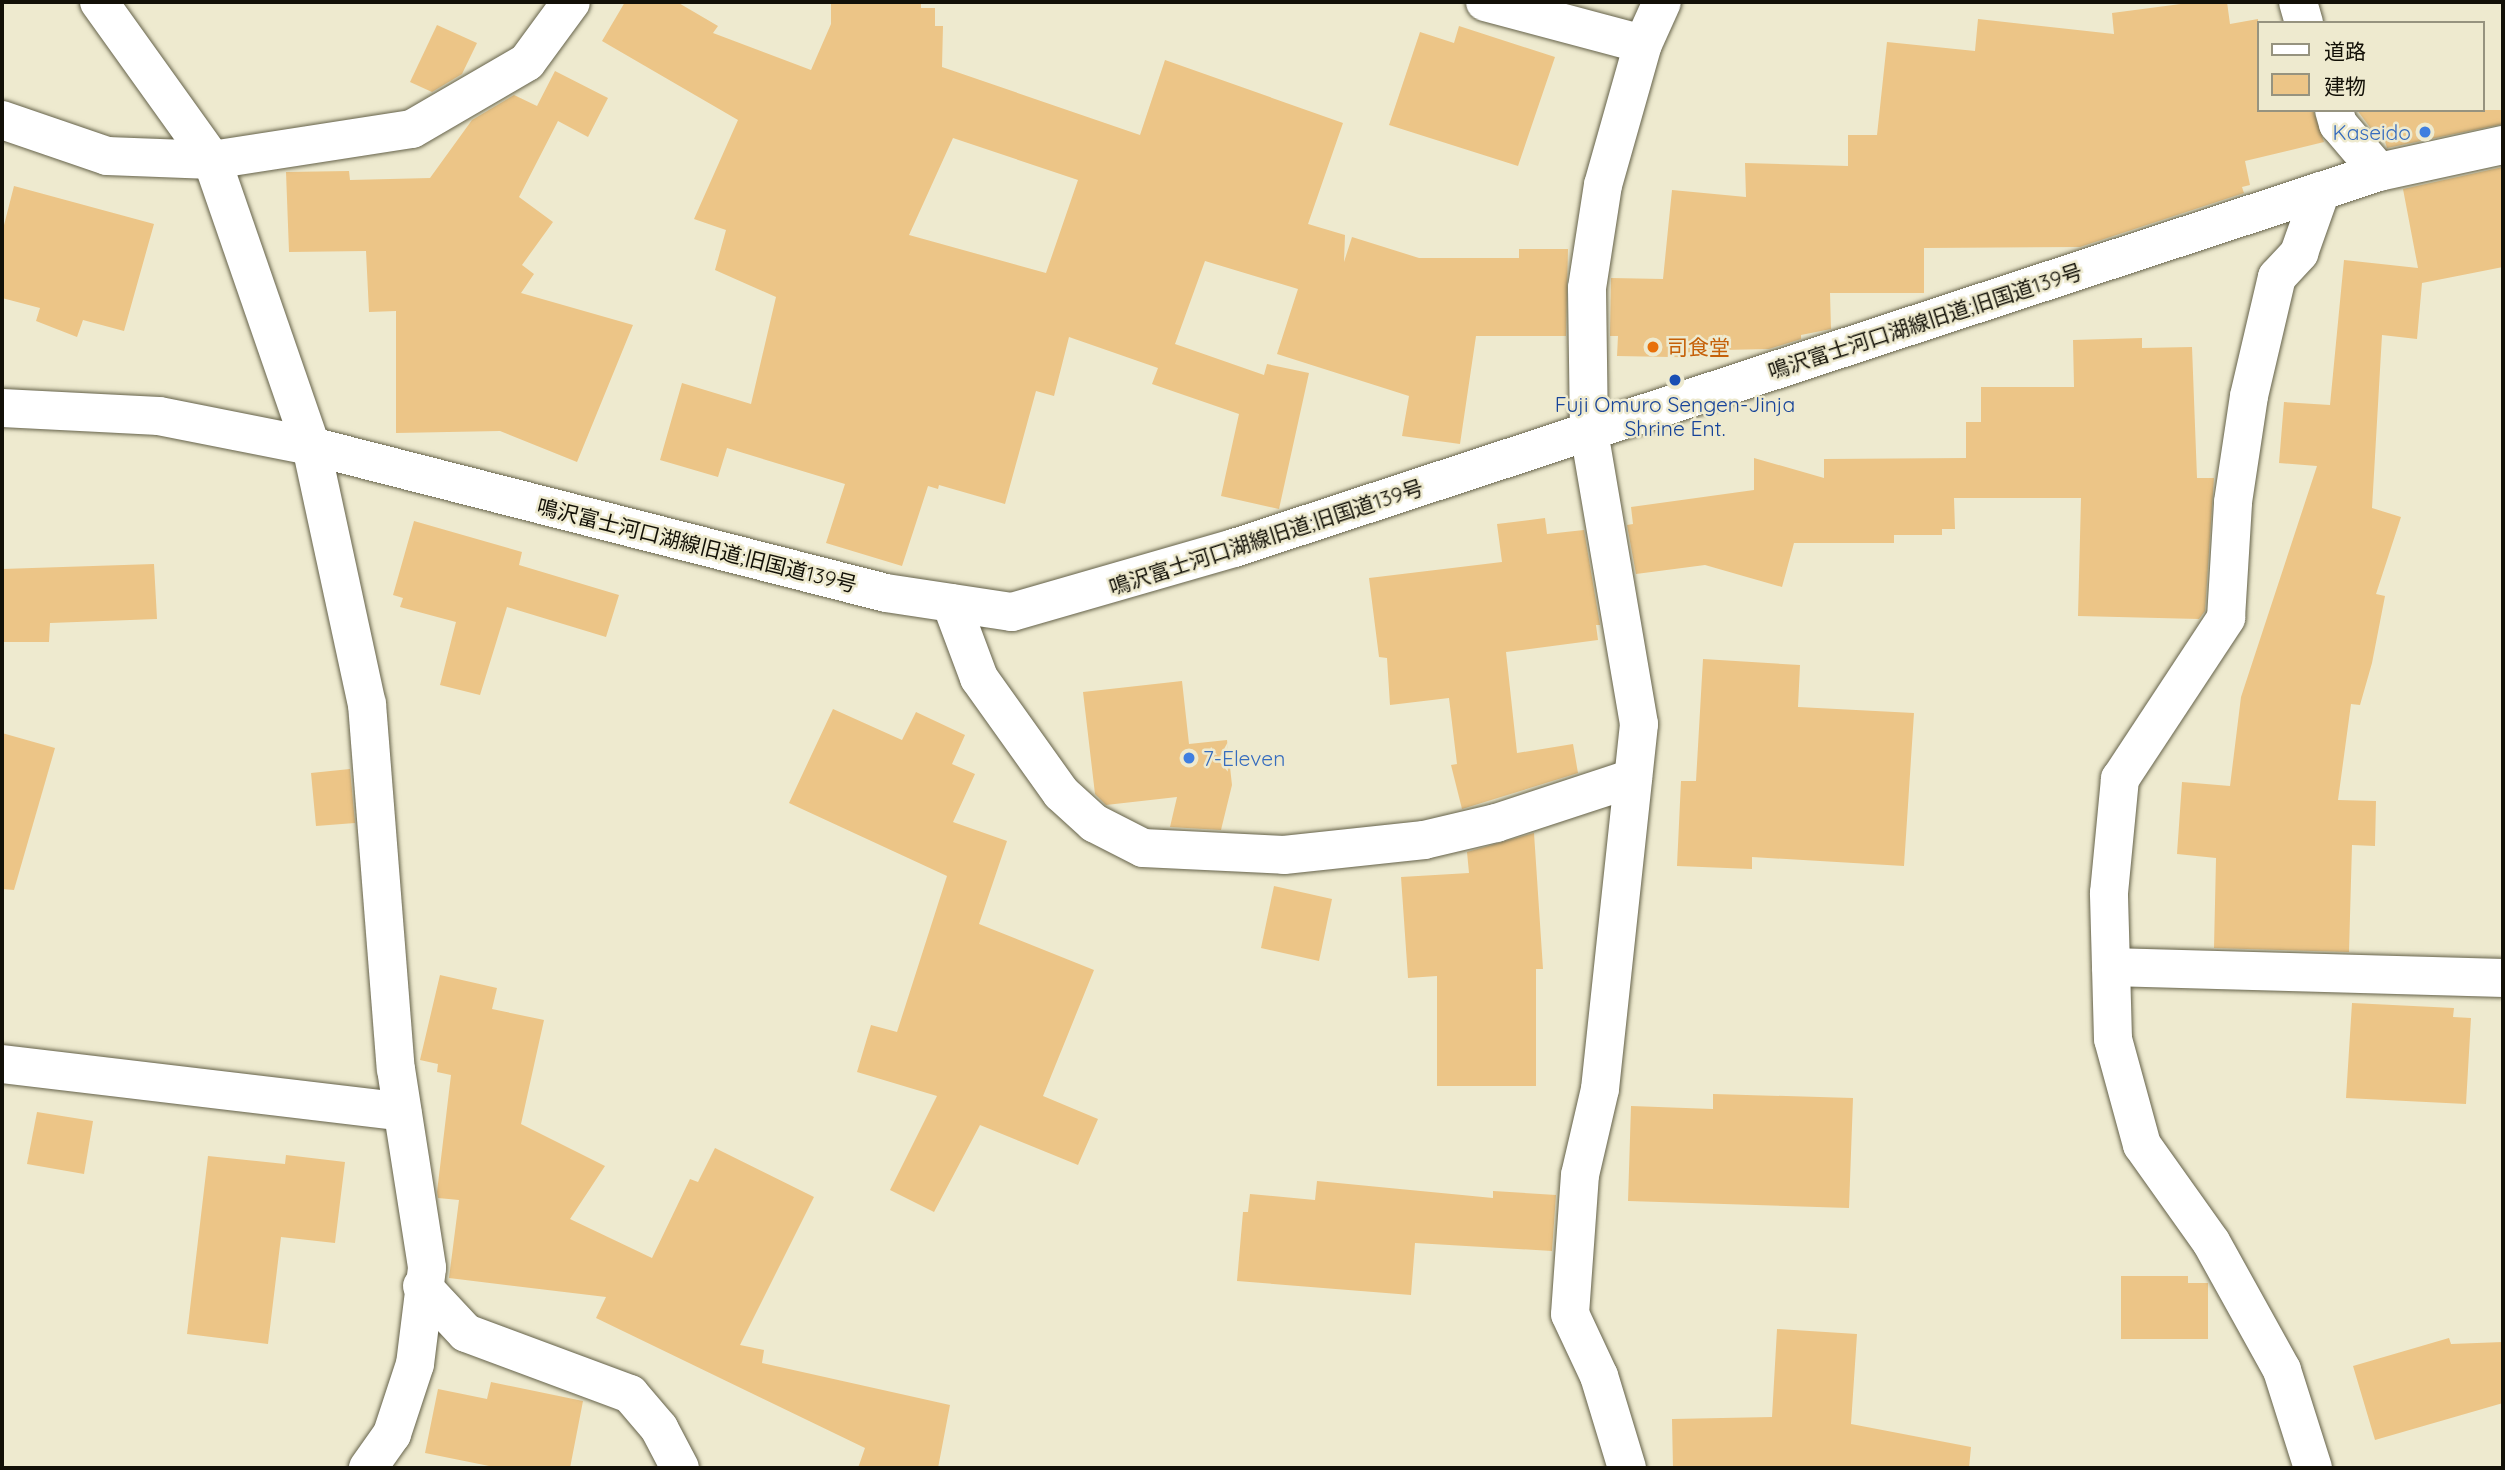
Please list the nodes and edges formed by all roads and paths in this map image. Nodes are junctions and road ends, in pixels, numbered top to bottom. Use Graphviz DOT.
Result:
graph roads {
  1 [pos="99,2"];
  2 [pos="570,2"];
  3 [pos="1485,2"];
  4 [pos="1662,2"];
  5 [pos="2298,2"];
  6 [pos="2304,21"];
  7 [pos="1643,44"];
  8 [pos="2335,112"];
  9 [pos="2,120"];
  10 [pos="2503,145"];
  11 [pos="212,160"];
  12 [pos="2378,172"];
  13 [pos="2320,191"];
  14 [pos="2,408"];
  15 [pos="1590,432"];
  16 [pos="311,446"];
  17 [pos="951,603"];
  18 [pos="1633,778"];
  19 [pos="2111,967"];
  20 [pos="2503,978"];
  21 [pos="2,1064"];
  22 [pos="402,1112"];
  23 [pos="422,1286"];
  24 [pos="368,1468"];
  25 [pos="680,1468"];
  26 [pos="1627,1468"];
  27 [pos="2313,1468"];
  1 -- 11 [label="street"];
  2 -- 11 [label="street"];
  3 -- 7 [label="street"];
  4 -- 7 [label="street"];
  5 -- 6 [label="street"];
  7 -- 15 [label="street"];
  8 -- 12 [label="street"];
  9 -- 11 [label="street"];
  10 -- 12 [label="street, 鳴沢富士河口湖線旧道;旧国道139号"];
  11 -- 16 [label="street"];
  12 -- 13 [label="street, 鳴沢富士河口湖線旧道;旧国道139号"];
  13 -- 15 [label="street, 鳴沢富士河口湖線旧道;旧国道139号"];
  13 -- 19 [label="street"];
  14 -- 16 [label="street, 鳴沢富士河口湖線旧道;旧国道139号"];
  15 -- 17 [label="street, 鳴沢富士河口湖線旧道;旧国道139号"];
  15 -- 18 [label="street"];
  16 -- 17 [label="street, 鳴沢富士河口湖線旧道;旧国道139号"];
  16 -- 22 [label="street"];
  17 -- 18 [label="street"];
  18 -- 26 [label="street"];
  19 -- 20 [label="street"];
  19 -- 27 [label="street"];
  21 -- 22 [label="street"];
  22 -- 23 [label="street"];
  23 -- 24 [label="street"];
  23 -- 25 [label="street"];
}
